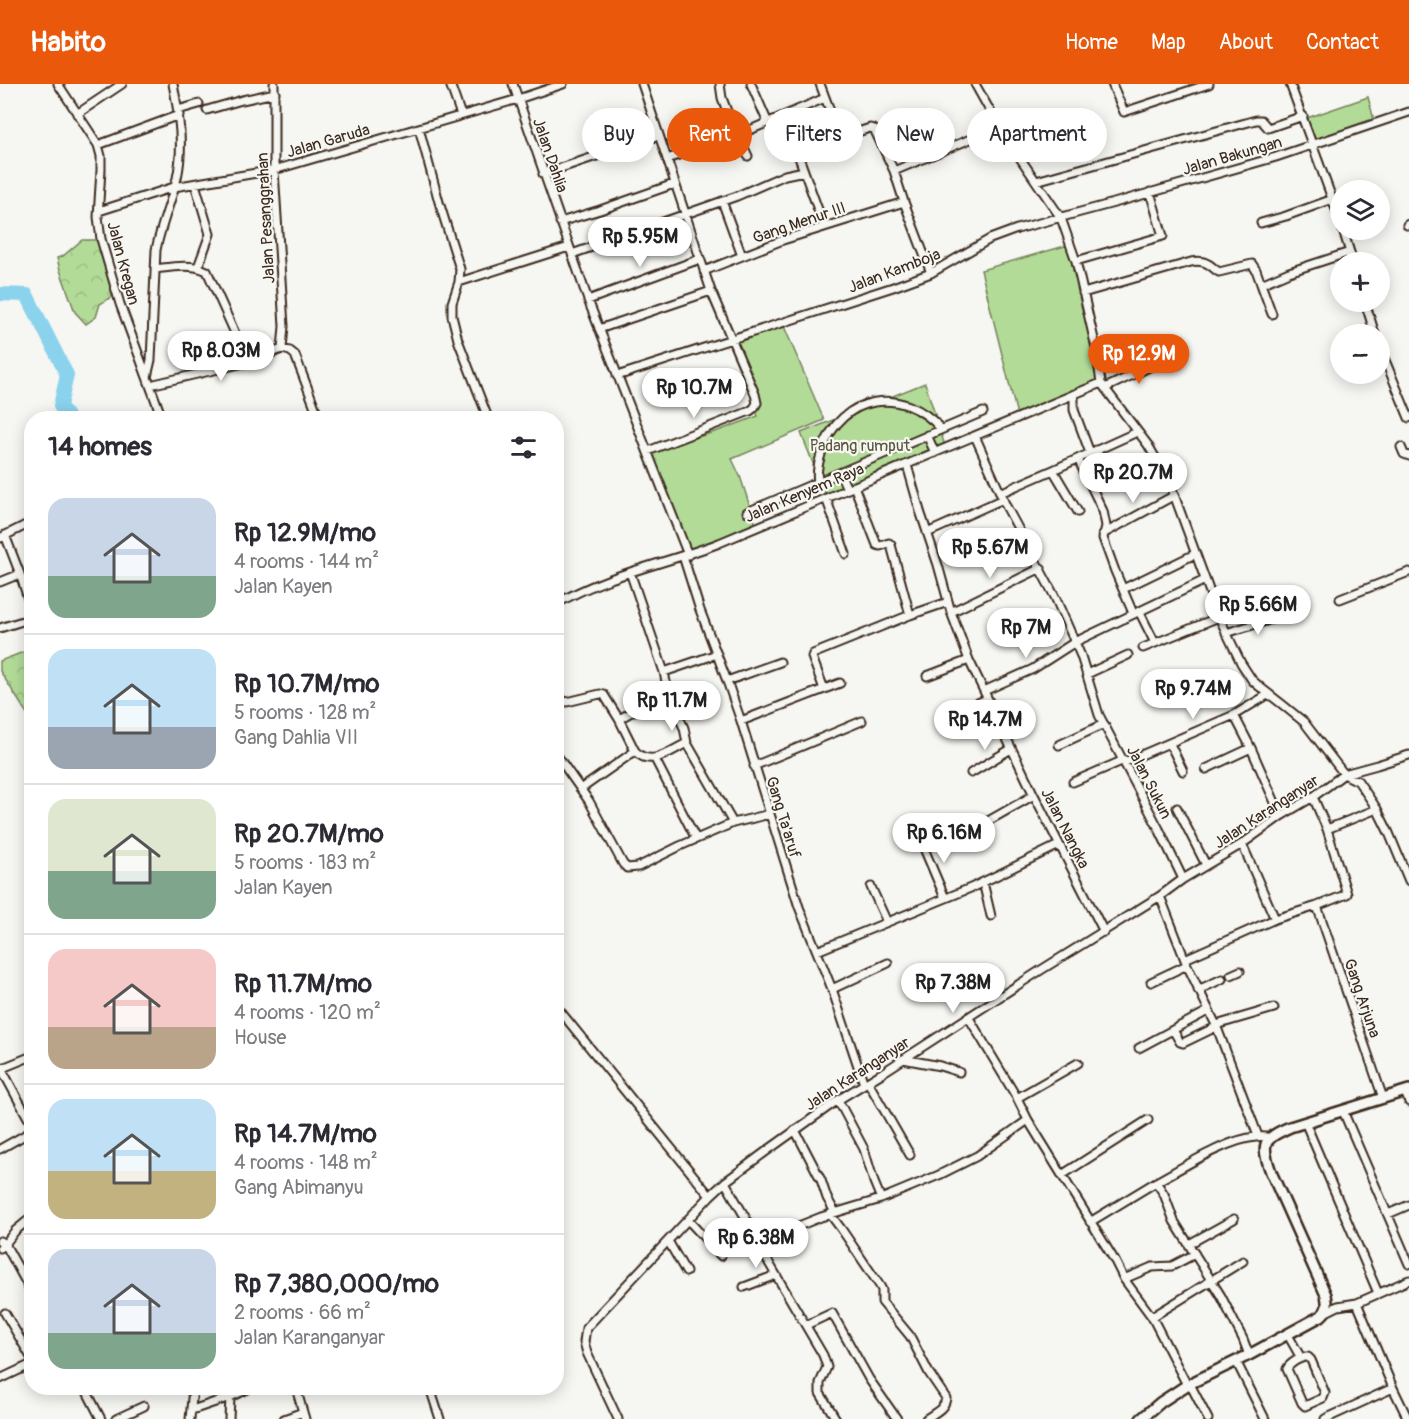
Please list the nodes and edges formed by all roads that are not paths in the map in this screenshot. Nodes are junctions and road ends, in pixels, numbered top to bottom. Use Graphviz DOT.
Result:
graph roads {
  1 [pos="58,84"];
  2 [pos="122,84"];
  3 [pos="173,84"];
  4 [pos="274,84"];
  5 [pos="450,84"];
  6 [pos="513,84"];
  7 [pos="562,84"];
  8 [pos="642,84"];
  9 [pos="720,84"];
  10 [pos="751,84"];
  11 [pos="820,84"];
  12 [pos="975,84"];
  13 [pos="1112,84"];
  14 [pos="1209,84"];
  15 [pos="1290,84"];
  16 [pos="275,93"];
  17 [pos="825,98"];
  18 [pos="518,99"];
  19 [pos="199,104"];
  20 [pos="726,108"];
  21 [pos="802,108"];
  22 [pos="829,108"];
  23 [pos="988,108"];
  24 [pos="207,110"];
  25 [pos="1409,112"];
  26 [pos="178,113"];
  27 [pos="77,114"];
  28 [pos="764,114"];
  29 [pos="461,115"];
  30 [pos="1303,116"];
  31 [pos="419,128"];
  32 [pos="863,130"];
  33 [pos="659,135"];
  34 [pos="967,140"];
  35 [pos="98,145"];
  36 [pos="1313,145"];
  37 [pos="667,159"];
  38 [pos="668,162"];
  39 [pos="801,162"];
  40 [pos="1023,162"];
  41 [pos="274,170"];
  42 [pos="804,171"];
  43 [pos="894,171"];
  44 [pos="543,174"];
  45 [pos="1036,181"];
  46 [pos="195,184"];
  47 [pos="675,184"];
  48 [pos="174,187"];
  49 [pos="1330,191"];
  50 [pos="1150,192"];
  51 [pos="1330,200"];
  52 [pos="723,201"];
  53 [pos="904,202"];
  54 [pos="99,211"];
  55 [pos="685,215"];
  56 [pos="1061,218"];
  57 [pos="560,222"];
  58 [pos="1261,223"];
  59 [pos="824,226"];
  60 [pos="1346,240"];
  61 [pos="570,251"];
  62 [pos="1350,252"];
  63 [pos="742,256"];
  64 [pos="700,259"];
  65 [pos="1330,259"];
  66 [pos="1076,261"];
  67 [pos="198,267"];
  68 [pos="155,268"];
  69 [pos="704,271"];
  70 [pos="931,273"];
  71 [pos="459,282"];
  72 [pos="1261,284"];
  73 [pos="711,291"];
  74 [pos="1083,293"];
  75 [pos="588,300"];
  76 [pos="1272,315"];
  77 [pos="599,329"];
  78 [pos="732,338"];
  79 [pos="282,350"];
  80 [pos="1162,361"];
  81 [pos="248,362"];
  82 [pos="1390,372"];
  83 [pos="617,376"];
  84 [pos="147,377"];
  85 [pos="150,386"];
  86 [pos="1103,386"];
  87 [pos="1074,394"];
  88 [pos="159,411"];
  89 [pos="316,411"];
  90 [pos="485,411"];
  91 [pos="982,412"];
  92 [pos="1409,418"];
  93 [pos="941,429"];
  94 [pos="1137,432"];
  95 [pos="927,435"];
  96 [pos="975,436"];
  97 [pos="1401,447"];
  98 [pos="648,451"];
  99 [pos="1093,451"];
  100 [pos="935,453"];
  101 [pos="1409,456"];
  102 [pos="1078,459"];
  103 [pos="907,465"];
  104 [pos="1053,470"];
  105 [pos="840,473"];
  106 [pos="818,483"];
  107 [pos="1112,483"];
  108 [pos="850,487"];
  109 [pos="1175,495"];
  110 [pos="1001,496"];
  111 [pos="826,498"];
  112 [pos="747,512"];
  113 [pos="1078,512"];
  114 [pos="24,526"];
  115 [pos="927,533"];
  116 [pos="1103,534"];
  117 [pos="2,537"];
  118 [pos="846,554"];
  119 [pos="1196,555"];
  120 [pos="685,556"];
  121 [pos="1041,568"];
  122 [pos="630,572"];
  123 [pos="1409,572"];
  124 [pos="20,574"];
  125 [pos="1205,580"];
  126 [pos="0,582"];
  127 [pos="24,586"];
  128 [pos="1123,589"];
  129 [pos="1341,599"];
  130 [pos="564,600"];
  131 [pos="948,602"];
  132 [pos="951,612"];
  133 [pos="1136,612"];
  134 [pos="910,615"];
  135 [pos="1282,616"];
  136 [pos="1219,617"];
  137 [pos="24,620"];
  138 [pos="0,628"];
  139 [pos="1227,633"];
  140 [pos="1075,642"];
  141 [pos="1155,643"];
  142 [pos="1143,648"];
  143 [pos="717,654"];
  144 [pos="1128,655"];
  145 [pos="969,660"];
  146 [pos="780,662"];
  147 [pos="664,672"];
  148 [pos="1087,674"];
  149 [pos="927,676"];
  150 [pos="727,681"];
  151 [pos="840,683"];
  152 [pos="824,689"];
  153 [pos="668,692"];
  154 [pos="1269,694"];
  155 [pos="986,695"];
  156 [pos="564,701"];
  157 [pos="1234,715"];
  158 [pos="944,717"];
  159 [pos="619,719"];
  160 [pos="862,720"];
  161 [pos="741,721"];
  162 [pos="1104,724"];
  163 [pos="687,743"];
  164 [pos="1170,744"];
  165 [pos="1059,745"];
  166 [pos="1251,748"];
  167 [pos="1011,749"];
  168 [pos="635,751"];
  169 [pos="1409,755"];
  170 [pos="655,759"];
  171 [pos="1124,761"];
  172 [pos="564,765"];
  173 [pos="754,766"];
  174 [pos="1206,769"];
  175 [pos="1184,771"];
  176 [pos="971,773"];
  177 [pos="1344,774"];
  178 [pos="1074,782"];
  179 [pos="581,789"];
  180 [pos="1034,795"];
  181 [pos="1313,797"];
  182 [pos="1177,808"];
  183 [pos="1377,808"];
  184 [pos="770,814"];
  185 [pos="1281,816"];
  186 [pos="733,823"];
  187 [pos="974,829"];
  188 [pos="1327,829"];
  189 [pos="696,839"];
  190 [pos="920,839"];
  191 [pos="1242,844"];
  192 [pos="1059,845"];
  193 [pos="1206,865"];
  194 [pos="1183,879"];
  195 [pos="1409,881"];
  196 [pos="983,882"];
  197 [pos="871,887"];
  198 [pos="1160,896"];
  199 [pos="945,898"];
  200 [pos="1317,906"];
  201 [pos="991,916"];
  202 [pos="1275,919"];
  203 [pos="887,922"];
  204 [pos="1104,932"];
  205 [pos="817,951"];
  206 [pos="1186,962"];
  207 [pos="888,963"];
  208 [pos="1240,971"];
  209 [pos="1231,975"];
  210 [pos="1222,979"];
  211 [pos="1152,982"];
  212 [pos="832,989"];
  213 [pos="1198,990"];
  214 [pos="1274,1008"];
  215 [pos="1208,1011"];
  216 [pos="564,1016"];
  217 [pos="969,1018"];
  218 [pos="1216,1026"];
  219 [pos="1173,1030"];
  220 [pos="1139,1048"];
  221 [pos="24,1059"];
  222 [pos="903,1059"];
  223 [pos="1078,1063"];
  224 [pos="0,1068"];
  225 [pos="959,1072"];
  226 [pos="866,1083"];
  227 [pos="1407,1091"];
  228 [pos="1017,1098"];
  229 [pos="1383,1098"];
  230 [pos="838,1100"];
  231 [pos="1409,1102"];
  232 [pos="24,1111"];
  233 [pos="1342,1111"];
  234 [pos="1028,1120"];
  235 [pos="1148,1120"];
  236 [pos="1305,1122"];
  237 [pos="795,1130"];
  238 [pos="24,1136"];
  239 [pos="1258,1136"];
  240 [pos="1270,1138"];
  241 [pos="0,1149"];
  242 [pos="910,1155"];
  243 [pos="1062,1175"];
  244 [pos="725,1182"];
  245 [pos="1156,1182"];
  246 [pos="710,1196"];
  247 [pos="881,1199"];
  248 [pos="1409,1205"];
  249 [pos="832,1213"];
  250 [pos="1388,1214"];
  251 [pos="1234,1219"];
  252 [pos="688,1220"];
  253 [pos="1090,1222"];
  254 [pos="24,1224"];
  255 [pos="668,1241"];
  256 [pos="2,1244"];
  257 [pos="1189,1244"];
  258 [pos="759,1246"];
  259 [pos="1195,1254"];
  260 [pos="721,1256"];
  261 [pos="1243,1261"];
  262 [pos="1409,1264"];
  263 [pos="686,1272"];
  264 [pos="776,1275"];
  265 [pos="1124,1279"];
  266 [pos="24,1280"];
  267 [pos="1211,1280"];
  268 [pos="1409,1280"];
  269 [pos="744,1287"];
  270 [pos="1378,1293"];
  271 [pos="1357,1303"];
  272 [pos="1326,1312"];
  273 [pos="5,1313"];
  274 [pos="1152,1317"];
  275 [pos="806,1325"];
  276 [pos="1288,1335"];
  277 [pos="24,1345"];
  278 [pos="1249,1355"];
  279 [pos="1301,1358"];
  280 [pos="1236,1361"];
  281 [pos="24,1368"];
  282 [pos="0,1379"];
  283 [pos="1188,1384"];
  284 [pos="1393,1388"];
  285 [pos="88,1395"];
  286 [pos="193,1395"];
  287 [pos="234,1395"];
  288 [pos="298,1395"];
  289 [pos="432,1395"];
  290 [pos="230,1397"];
  291 [pos="144,1406"];
  292 [pos="192,1410"];
  293 [pos="304,1416"];
  294 [pos="1341,1416"];
  295 [pos="100,1419"];
  296 [pos="116,1419"];
  297 [pos="190,1419"];
  298 [pos="230,1419"];
  299 [pos="284,1419"];
  300 [pos="440,1419"];
  301 [pos="618,1419"];
  302 [pos="836,1419"];
  303 [pos="897,1419"];
  304 [pos="926,1419"];
  305 [pos="1141,1419"];
  306 [pos="1208,1419"];
  307 [pos="1265,1419"];
  308 [pos="1325,1419"];
  309 [pos="1408,1419"];
  1 -- 27 [label="street, Jalan Kregan"];
  2 -- 27 [label="street"];
  3 -- 26 [label="street"];
  4 -- 16 [label="street, Jalan Pesanggrahan"];
  5 -- 29 [label="street"];
  6 -- 18 [label="street, Jalan Dahlia"];
  7 -- 18 [label="street, Jalan Garuda"];
  8 -- 33 [label="street"];
  9 -- 20 [label="street"];
  10 -- 28 [label="street"];
  11 -- 17 [label="street"];
  12 -- 23 [label="street"];
  13 -- 14 [label="street"];
  15 -- 30 [label="street"];
  16 -- 24 [label="street"];
  16 -- 41 [label="street, Jalan Pesanggrahan"];
  17 -- 21 [label="street"];
  17 -- 22 [label="street"];
  18 -- 29 [label="street, Jalan Garuda"];
  18 -- 44 [label="street, Jalan Dahlia"];
  19 -- 26 [label="street"];
  25 -- 36 [label="street, Jalan Bakungan"];
  26 -- 35 [label="street"];
  26 -- 48 [label="street"];
  27 -- 35 [label="street, Jalan Kregan"];
  29 -- 31 [label="street, Jalan Garuda"];
  30 -- 36 [label="street"];
  30 -- 45 [label="street"];
  31 -- 41 [label="street, Jalan Garuda"];
  31 -- 71 [label="street"];
  32 -- 43 [label="street"];
  33 -- 37 [label="street"];
  33 -- 44 [label="street"];
  34 -- 43 [label="street"];
  35 -- 54 [label="street, Jalan Kregan"];
  36 -- 49 [label="street"];
  36 -- 50 [label="street, Jalan Bakungan"];
  38 -- 47 [label="street"];
  39 -- 42 [label="street"];
  40 -- 45 [label="street"];
  41 -- 46 [label="street, Jalan Garuda"];
  41 -- 79 [label="street, Jalan Pesanggrahan"];
  42 -- 52 [label="street"];
  42 -- 59 [label="street"];
  43 -- 53 [label="street"];
  44 -- 57 [label="street, Jalan Dahlia"];
  45 -- 56 [label="street"];
  46 -- 48 [label="street, Jalan Garuda"];
  46 -- 67 [label="street"];
  47 -- 55 [label="street"];
  47 -- 57 [label="street"];
  48 -- 54 [label="street, Jalan Garuda"];
  48 -- 68 [label="street"];
  50 -- 56 [label="street, Jalan Bakungan"];
  50 -- 66 [label="street"];
  51 -- 58 [label="street"];
  52 -- 55 [label="street"];
  52 -- 63 [label="street"];
  53 -- 59 [label="street, Gang Menur III"];
  53 -- 70 [label="street"];
  54 -- 84 [label="street, Jalan Kregan"];
  55 -- 61 [label="street"];
  55 -- 64 [label="street"];
  56 -- 66 [label="street"];
  56 -- 70 [label="street, Jalan Kamboja"];
  57 -- 61 [label="street, Jalan Dahlia"];
  59 -- 63 [label="street, Gang Menur III"];
  60 -- 62 [label="street"];
  61 -- 71 [label="street"];
  61 -- 75 [label="street, Jalan Dahlia"];
  63 -- 69 [label="street, Gang Menur III"];
  64 -- 69 [label="street"];
  64 -- 75 [label="street"];
  65 -- 72 [label="street"];
  66 -- 74 [label="street"];
  67 -- 68 [label="street"];
  67 -- 81 [label="street"];
  68 -- 84 [label="street"];
  69 -- 73 [label="street"];
  70 -- 78 [label="street, Jalan Kamboja"];
  71 -- 90 [label="street"];
  72 -- 74 [label="street"];
  72 -- 76 [label="street"];
  73 -- 77 [label="street"];
  73 -- 78 [label="street"];
  74 -- 86 [label="street"];
  75 -- 77 [label="street, Jalan Dahlia"];
  77 -- 83 [label="street, Jalan Dahlia"];
  78 -- 83 [label="street, Jalan Kamboja"];
  78 -- 98 [label="street"];
  79 -- 81 [label="street"];
  79 -- 89 [label="street"];
  80 -- 86 [label="street, Jalan Kenyem Raya"];
  81 -- 85 [label="street"];
  82 -- 92 [label="street"];
  83 -- 98 [label="street, Jalan Dahlia"];
  84 -- 85 [label="street, Jalan Kregan"];
  85 -- 88 [label="street, Jalan Kregan"];
  86 -- 87 [label="street, Jalan Kenyem Raya"];
  86 -- 94 [label="street"];
  87 -- 96 [label="street, Jalan Kenyem Raya"];
  87 -- 99 [label="street"];
  91 -- 93 [label="street"];
  93 -- 95 [label="street"];
  93 -- 106 [label="street"];
  94 -- 99 [label="street"];
  94 -- 109 [label="street"];
  95 -- 100 [label="street"];
  95 -- 105 [label="street"];
  96 -- 100 [label="street, Jalan Kenyem Raya"];
  96 -- 110 [label="street, Jalan Sukun"];
  97 -- 101 [label="street"];
  98 -- 120 [label="street, Jalan Dahlia"];
  99 -- 102 [label="street"];
  99 -- 107 [label="street"];
  100 -- 103 [label="street, Jalan Kenyem Raya"];
  102 -- 104 [label="street"];
  102 -- 116 [label="street"];
  103 -- 108 [label="street, Jalan Kenyem Raya"];
  103 -- 115 [label="street, Jalan Nangka"];
  104 -- 110 [label="street"];
  104 -- 113 [label="street"];
  105 -- 106 [label="street"];
  105 -- 108 [label="street"];
  106 -- 112 [label="street"];
  108 -- 111 [label="street, Jalan Kenyem Raya"];
  108 -- 134 [label="street"];
  109 -- 116 [label="street"];
  109 -- 119 [label="street"];
  110 -- 115 [label="street"];
  110 -- 121 [label="street, Jalan Sukun"];
  111 -- 118 [label="street"];
  111 -- 120 [label="street, Jalan Kenyem Raya"];
  114 -- 117 [label="street"];
  115 -- 131 [label="street, Jalan Nangka"];
  116 -- 128 [label="street"];
  117 -- 124 [label="street"];
  119 -- 125 [label="street"];
  119 -- 128 [label="street"];
  120 -- 122 [label="street, Jalan Kenyem Raya"];
  120 -- 143 [label="street, Gang Ta'aruf"];
  121 -- 132 [label="street"];
  121 -- 140 [label="street, Jalan Sukun"];
  122 -- 130 [label="street, Jalan Kenyem Raya"];
  122 -- 147 [label="street"];
  123 -- 129 [label="street"];
  124 -- 126 [label="street"];
  124 -- 127 [label="street"];
  125 -- 133 [label="street"];
  125 -- 136 [label="street"];
  128 -- 133 [label="street"];
  131 -- 132 [label="street, Jalan Nangka"];
  131 -- 134 [label="street"];
  132 -- 145 [label="street, Jalan Nangka"];
  133 -- 140 [label="street"];
  133 -- 141 [label="street"];
  134 -- 152 [label="street"];
  135 -- 139 [label="street"];
  136 -- 139 [label="street"];
  136 -- 141 [label="street"];
  137 -- 138 [label="street"];
  139 -- 154 [label="street"];
  140 -- 148 [label="street, Jalan Sukun"];
  140 -- 155 [label="street"];
  141 -- 142 [label="street"];
  143 -- 147 [label="street"];
  143 -- 150 [label="street, Gang Ta'aruf"];
  144 -- 148 [label="street"];
  145 -- 149 [label="street"];
  145 -- 155 [label="street, Jalan Nangka"];
  146 -- 150 [label="street"];
  147 -- 153 [label="street"];
  148 -- 162 [label="street, Jalan Sukun"];
  150 -- 161 [label="street, Gang Ta'aruf"];
  151 -- 152 [label="street"];
  152 -- 161 [label="street"];
  153 -- 159 [label="street"];
  153 -- 163 [label="street"];
  154 -- 157 [label="street"];
  154 -- 177 [label="street"];
  155 -- 158 [label="street"];
  155 -- 167 [label="street, Jalan Nangka"];
  156 -- 159 [label="street"];
  157 -- 164 [label="street"];
  157 -- 166 [label="street"];
  159 -- 168 [label="street"];
  160 -- 173 [label="street"];
  161 -- 173 [label="street, Gang Ta'aruf"];
  162 -- 165 [label="street"];
  162 -- 171 [label="street, Jalan Sukun"];
  163 -- 170 [label="street"];
  163 -- 186 [label="street"];
  164 -- 171 [label="street"];
  164 -- 175 [label="street"];
  166 -- 174 [label="street"];
  166 -- 185 [label="street"];
  167 -- 176 [label="street"];
  167 -- 180 [label="street, Jalan Nangka"];
  168 -- 170 [label="street"];
  168 -- 179 [label="street"];
  169 -- 177 [label="street"];
  170 -- 189 [label="street"];
  171 -- 178 [label="street"];
  171 -- 194 [label="street, Jalan Sukun"];
  172 -- 179 [label="street"];
  173 -- 184 [label="street, Gang Ta'aruf"];
  177 -- 181 [label="street, Jalan Karanganyar"];
  177 -- 183 [label="street"];
  179 -- 189 [label="street"];
  180 -- 187 [label="street"];
  180 -- 192 [label="street, Jalan Nangka"];
  181 -- 185 [label="street, Jalan Karanganyar"];
  181 -- 188 [label="street"];
  182 -- 193 [label="street"];
  183 -- 188 [label="street"];
  183 -- 195 [label="street"];
  184 -- 186 [label="street"];
  184 -- 205 [label="street, Gang Ta'aruf"];
  185 -- 191 [label="street, Jalan Karanganyar"];
  186 -- 189 [label="street"];
  188 -- 200 [label="street"];
  190 -- 199 [label="street"];
  191 -- 193 [label="street, Jalan Karanganyar"];
  191 -- 202 [label="street"];
  192 -- 196 [label="street"];
  192 -- 204 [label="street, Jalan Nangka"];
  193 -- 194 [label="street, Jalan Karanganyar"];
  194 -- 198 [label="street, Jalan Karanganyar"];
  196 -- 199 [label="street"];
  196 -- 201 [label="street"];
  197 -- 203 [label="street"];
  198 -- 204 [label="street, Jalan Karanganyar"];
  198 -- 206 [label="street"];
  199 -- 203 [label="street"];
  200 -- 202 [label="street"];
  200 -- 229 [label="street, Gang Arjuna"];
  202 -- 206 [label="street"];
  203 -- 205 [label="street"];
  204 -- 217 [label="street, Jalan Karanganyar"];
  205 -- 212 [label="street, Gang Ta'aruf"];
  206 -- 211 [label="street"];
  206 -- 213 [label="street"];
  207 -- 212 [label="street"];
  208 -- 209 [label="street"];
  210 -- 213 [label="street"];
  212 -- 226 [label="street, Gang Ta'aruf"];
  213 -- 215 [label="street"];
  214 -- 218 [label="street"];
  215 -- 218 [label="street"];
  215 -- 219 [label="street"];
  216 -- 246 [label="street"];
  217 -- 222 [label="street, Jalan Karanganyar"];
  217 -- 228 [label="street"];
  218 -- 219 [label="street"];
  218 -- 239 [label="street"];
  219 -- 220 [label="street"];
  221 -- 224 [label="street"];
  222 -- 225 [label="street"];
  222 -- 226 [label="street, Jalan Karanganyar"];
  223 -- 228 [label="street"];
  224 -- 232 [label="street"];
  226 -- 230 [label="street, Jalan Karanganyar"];
  226 -- 242 [label="street, Gang Ta'aruf"];
  227 -- 229 [label="main road"];
  227 -- 231 [label="street"];
  228 -- 234 [label="street"];
  229 -- 233 [label="main road"];
  230 -- 237 [label="street, Jalan Karanganyar"];
  230 -- 247 [label="street"];
  233 -- 236 [label="main road"];
  233 -- 250 [label="street"];
  234 -- 243 [label="street"];
  234 -- 247 [label="street"];
  235 -- 243 [label="street"];
  236 -- 240 [label="main road"];
  236 -- 270 [label="street"];
  237 -- 244 [label="street, Jalan Karanganyar"];
  237 -- 249 [label="street"];
  238 -- 241 [label="street"];
  239 -- 240 [label="street"];
  239 -- 245 [label="street"];
  240 -- 272 [label="main road"];
  243 -- 253 [label="street"];
  244 -- 246 [label="street, Jalan Karanganyar"];
  244 -- 258 [label="street"];
  245 -- 253 [label="street"];
  245 -- 257 [label="street"];
  246 -- 252 [label="street, Jalan Karanganyar"];
  247 -- 249 [label="street"];
  248 -- 250 [label="street"];
  249 -- 258 [label="street"];
  249 -- 304 [label="street"];
  250 -- 262 [label="street"];
  251 -- 257 [label="street"];
  252 -- 255 [label="street, Jalan Karanganyar"];
  252 -- 260 [label="street"];
  253 -- 265 [label="street"];
  254 -- 256 [label="street"];
  255 -- 263 [label="street"];
  255 -- 301 [label="street, Jalan Karanganyar"];
  256 -- 266 [label="street"];
  257 -- 259 [label="street"];
  258 -- 264 [label="street"];
  259 -- 265 [label="street"];
  259 -- 267 [label="street"];
  261 -- 267 [label="street"];
  264 -- 269 [label="street"];
  264 -- 275 [label="street"];
  265 -- 274 [label="street"];
  267 -- 274 [label="street"];
  267 -- 278 [label="street"];
  268 -- 270 [label="street"];
  270 -- 271 [label="street"];
  271 -- 272 [label="street"];
  271 -- 284 [label="street"];
  272 -- 276 [label="main road"];
  273 -- 277 [label="street"];
  274 -- 283 [label="street"];
  275 -- 302 [label="street"];
  275 -- 303 [label="street"];
  276 -- 278 [label="main road"];
  276 -- 279 [label="street"];
  278 -- 280 [label="main road"];
  279 -- 279 [label="street"];
  280 -- 283 [label="main road"];
  280 -- 307 [label="street"];
  281 -- 282 [label="street"];
  283 -- 305 [label="main road"];
  283 -- 306 [label="street"];
  284 -- 294 [label="street"];
  284 -- 309 [label="street"];
  285 -- 295 [label="street"];
  286 -- 292 [label="street"];
  287 -- 290 [label="street"];
  288 -- 293 [label="street"];
  289 -- 300 [label="street"];
  290 -- 292 [label="street"];
  290 -- 298 [label="street"];
  291 -- 296 [label="street"];
  292 -- 297 [label="street"];
  293 -- 299 [label="street"];
  294 -- 308 [label="street"];
}
